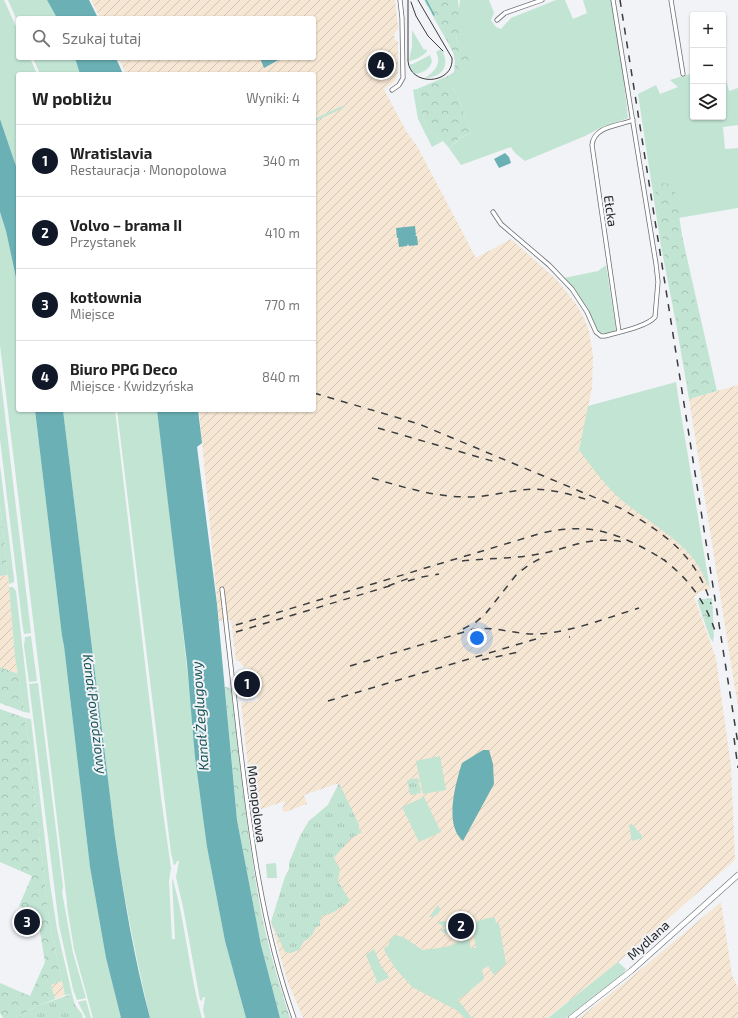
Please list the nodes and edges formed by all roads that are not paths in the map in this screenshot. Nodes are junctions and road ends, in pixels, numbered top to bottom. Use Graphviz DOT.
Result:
graph roads {
  1 [pos="400,0"];
  2 [pos="542,0"];
  3 [pos="613,0"];
  4 [pos="671,0"];
  5 [pos="497,20"];
  6 [pos="683,74"];
  7 [pos="392,90"];
  8 [pos="633,120"];
  9 [pos="493,212"];
  10 [pos="619,332"];
  11 [pos="222,589"];
  12 [pos="738,875"];
  13 [pos="294,1018"];
  14 [pos="571,1018"];
  1 -- 7 [label="street"];
  2 -- 5 [label="street"];
  3 -- 8 [label="street"];
  4 -- 6 [label="street"];
  8 -- 10 [label="street"];
  8 -- 10 [label="street, Ełcka"];
  9 -- 10 [label="street"];
  11 -- 13 [label="street, Monopolowa"];
  12 -- 14 [label="street, Mydlana"];
}
